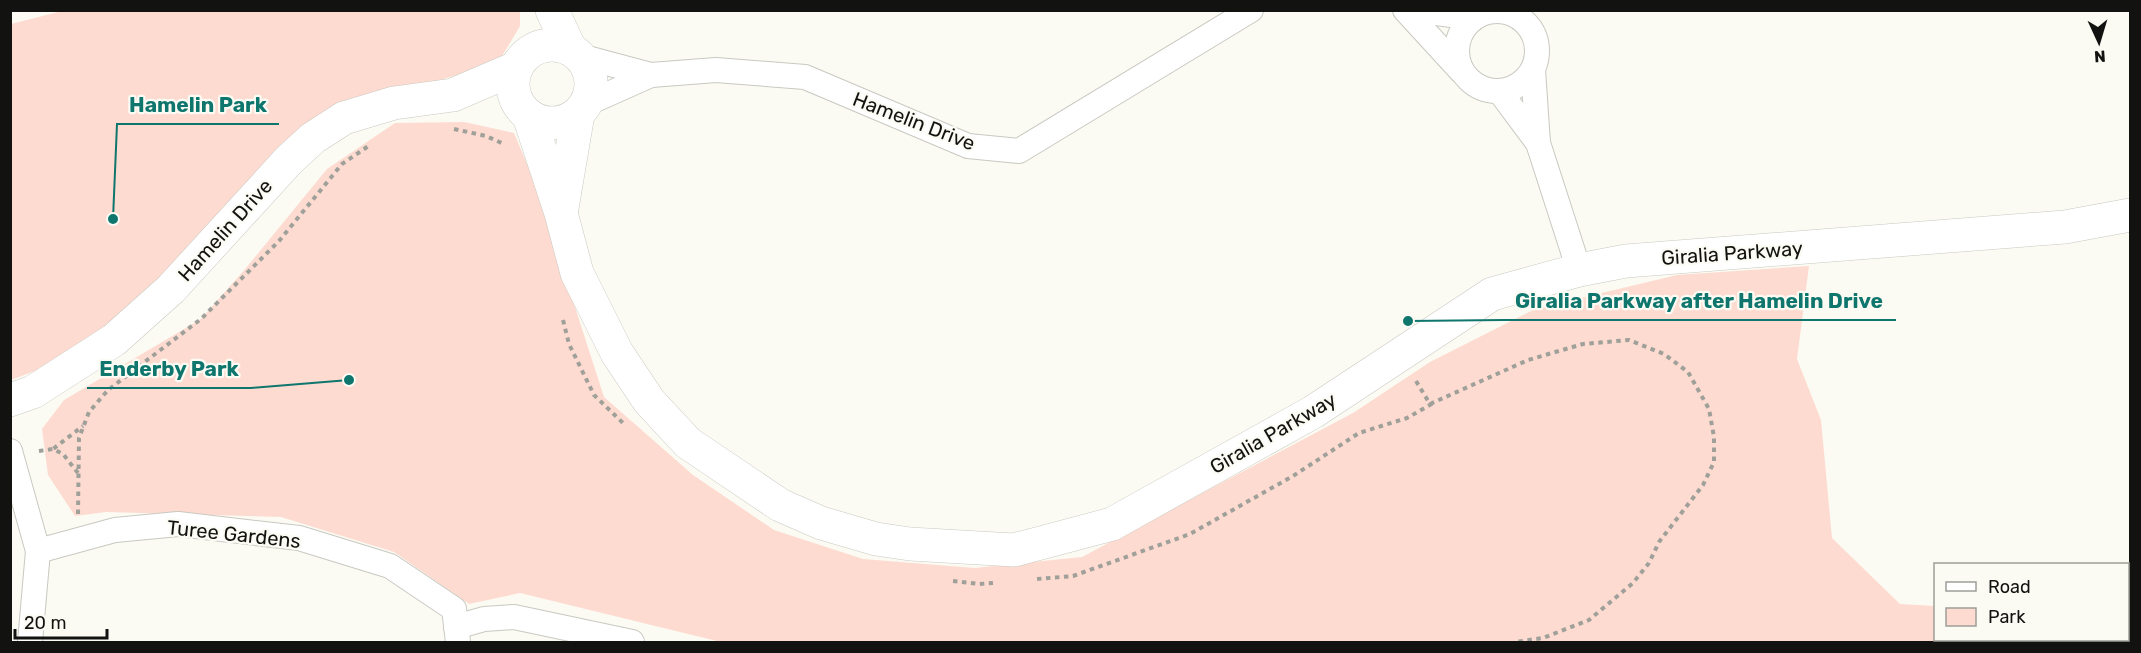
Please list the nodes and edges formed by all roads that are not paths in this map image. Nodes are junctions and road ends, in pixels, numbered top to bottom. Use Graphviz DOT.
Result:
graph roads {
  1 [pos="539,10"];
  2 [pos="552,10"];
  3 [pos="1251,10"];
  4 [pos="1406,10"];
  5 [pos="1414,10"];
  6 [pos="1480,14"];
  7 [pos="1521,15"];
  8 [pos="575,53"];
  9 [pos="524,59"];
  10 [pos="1533,70"];
  11 [pos="1461,71"];
  12 [pos="651,75"];
  13 [pos="1500,92"];
  14 [pos="453,95"];
  15 [pos="582,109"];
  16 [pos="524,111"];
  17 [pos="1538,143"];
  18 [pos="561,213"];
  19 [pos="2130,215"];
  20 [pos="1579,270"];
  21 [pos="10,400"];
  22 [pos="10,451"];
  23 [pos="38,551"];
  24 [pos="457,635"];
  25 [pos="30,642"];
  26 [pos="632,642"];
  1 -- 9 [label="street"];
  2 -- 8 [label="street"];
  3 -- 12 [label="street, Hamelin Drive"];
  4 -- 11 [label="street"];
  5 -- 6 [label="street"];
  6 -- 7 [label="street"];
  6 -- 11 [label="street"];
  7 -- 10 [label="street"];
  8 -- 9 [label="street"];
  8 -- 12 [label="street, Hamelin Drive"];
  8 -- 15 [label="street"];
  9 -- 14 [label="street, Hamelin Drive"];
  9 -- 16 [label="street"];
  10 -- 13 [label="street"];
  10 -- 17 [label="street"];
  11 -- 13 [label="street"];
  12 -- 15 [label="street, Hamelin Drive"];
  13 -- 17 [label="street"];
  14 -- 16 [label="street, Hamelin Drive"];
  14 -- 21 [label="street, Hamelin Drive"];
  15 -- 16 [label="street"];
  15 -- 18 [label="street, Giralia Parkway"];
  16 -- 18 [label="street, Giralia Parkway"];
  17 -- 20 [label="street"];
  18 -- 20 [label="street, Giralia Parkway"];
  19 -- 20 [label="street, Giralia Parkway"];
  22 -- 23 [label="street"];
  23 -- 24 [label="street, Turee Gardens"];
  23 -- 25 [label="street"];
  24 -- 26 [label="street"];
}
